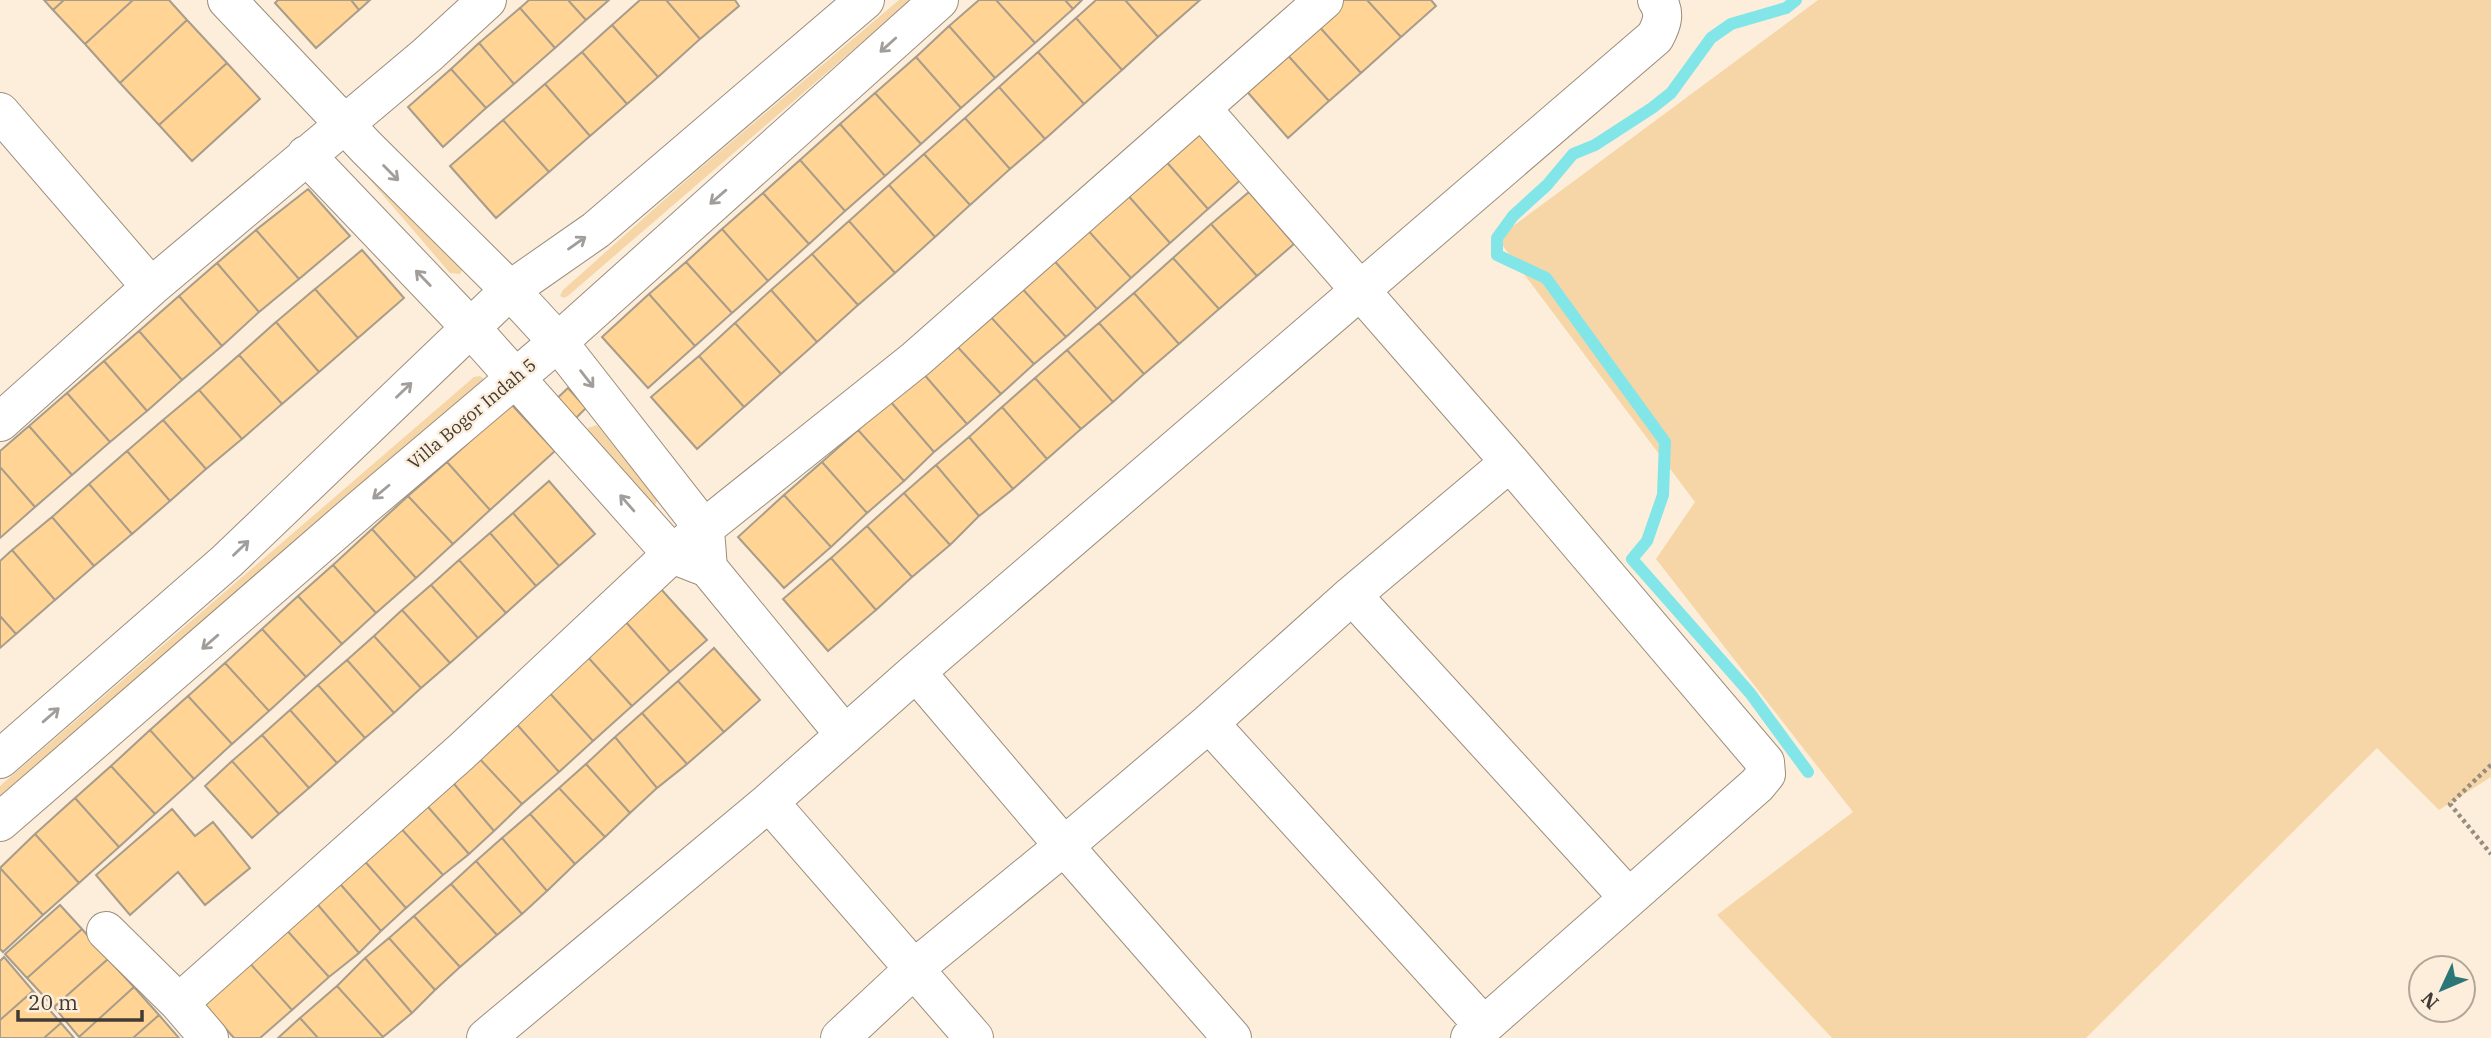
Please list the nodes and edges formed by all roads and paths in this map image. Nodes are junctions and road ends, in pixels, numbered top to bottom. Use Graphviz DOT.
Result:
graph roads {
  1 [pos="227,0"];
  2 [pos="487,0"];
  3 [pos="865,0"];
  4 [pos="939,0"];
  5 [pos="1324,0"];
  6 [pos="1657,0"];
  7 [pos="1201,108"];
  8 [pos="0,112"];
  9 [pos="344,123"];
  10 [pos="306,155"];
  11 [pos="151,287"];
  12 [pos="510,290"];
  13 [pos="1360,292"];
  14 [pos="470,327"];
  15 [pos="558,342"];
  16 [pos="516,377"];
  17 [pos="0,422"];
  18 [pos="1510,462"];
  19 [pos="705,530"];
  20 [pos="672,554"];
  21 [pos="708,568"];
  22 [pos="1352,595"];
  23 [pos="916,671"];
  24 [pos="1209,723"];
  25 [pos="845,735"];
  26 [pos="0,760"];
  27 [pos="2491,765"];
  28 [pos="769,802"];
  29 [pos="0,822"];
  30 [pos="1064,846"];
  31 [pos="2491,854"];
  32 [pos="1628,897"];
  33 [pos="106,931"];
  34 [pos="915,968"];
  35 [pos="179,1003"];
  36 [pos="1477,1032"];
  37 [pos="209,1038"];
  38 [pos="486,1038"];
  39 [pos="840,1038"];
  40 [pos="974,1038"];
  41 [pos="1232,1038"];
  1 -- 9 [label="street"];
  2 -- 9 [label="street"];
  12 -- 3 [label="street, one-way"];
  4 -- 15 [label="street, Villa Bogor Indah 5, one-way"];
  5 -- 7 [label="street"];
  6 -- 13 [label="street"];
  7 -- 13 [label="street"];
  7 -- 19 [label="street"];
  8 -- 11 [label="street"];
  9 -- 10 [label="street"];
  9 -- 12 [label="street, one-way"];
  10 -- 11 [label="street"];
  14 -- 10 [label="street, one-way"];
  11 -- 17 [label="street"];
  12 -- 14 [label="street"];
  12 -- 15 [label="street"];
  13 -- 18 [label="street"];
  13 -- 23 [label="street"];
  14 -- 16 [label="street"];
  26 -- 14 [label="street, one-way"];
  15 -- 16 [label="street, Villa Bogor Indah 5"];
  15 -- 19 [label="street, one-way"];
  20 -- 16 [label="street, one-way"];
  16 -- 29 [label="street, Villa Bogor Indah 5, one-way"];
  18 -- 22 [label="street"];
  18 -- 32 [label="street"];
  19 -- 20 [label="street"];
  19 -- 21 [label="street"];
  20 -- 21 [label="street"];
  20 -- 35 [label="street"];
  21 -- 25 [label="street"];
  22 -- 24 [label="street"];
  22 -- 32 [label="street"];
  23 -- 25 [label="street"];
  23 -- 30 [label="street"];
  24 -- 30 [label="street"];
  24 -- 36 [label="street"];
  25 -- 28 [label="street"];
  27 -- 31 [label="path"];
  28 -- 34 [label="street"];
  28 -- 38 [label="street"];
  30 -- 34 [label="street"];
  30 -- 41 [label="street"];
  32 -- 36 [label="street"];
  33 -- 35 [label="street"];
  34 -- 39 [label="street"];
  34 -- 40 [label="street"];
  35 -- 37 [label="street"];
}
